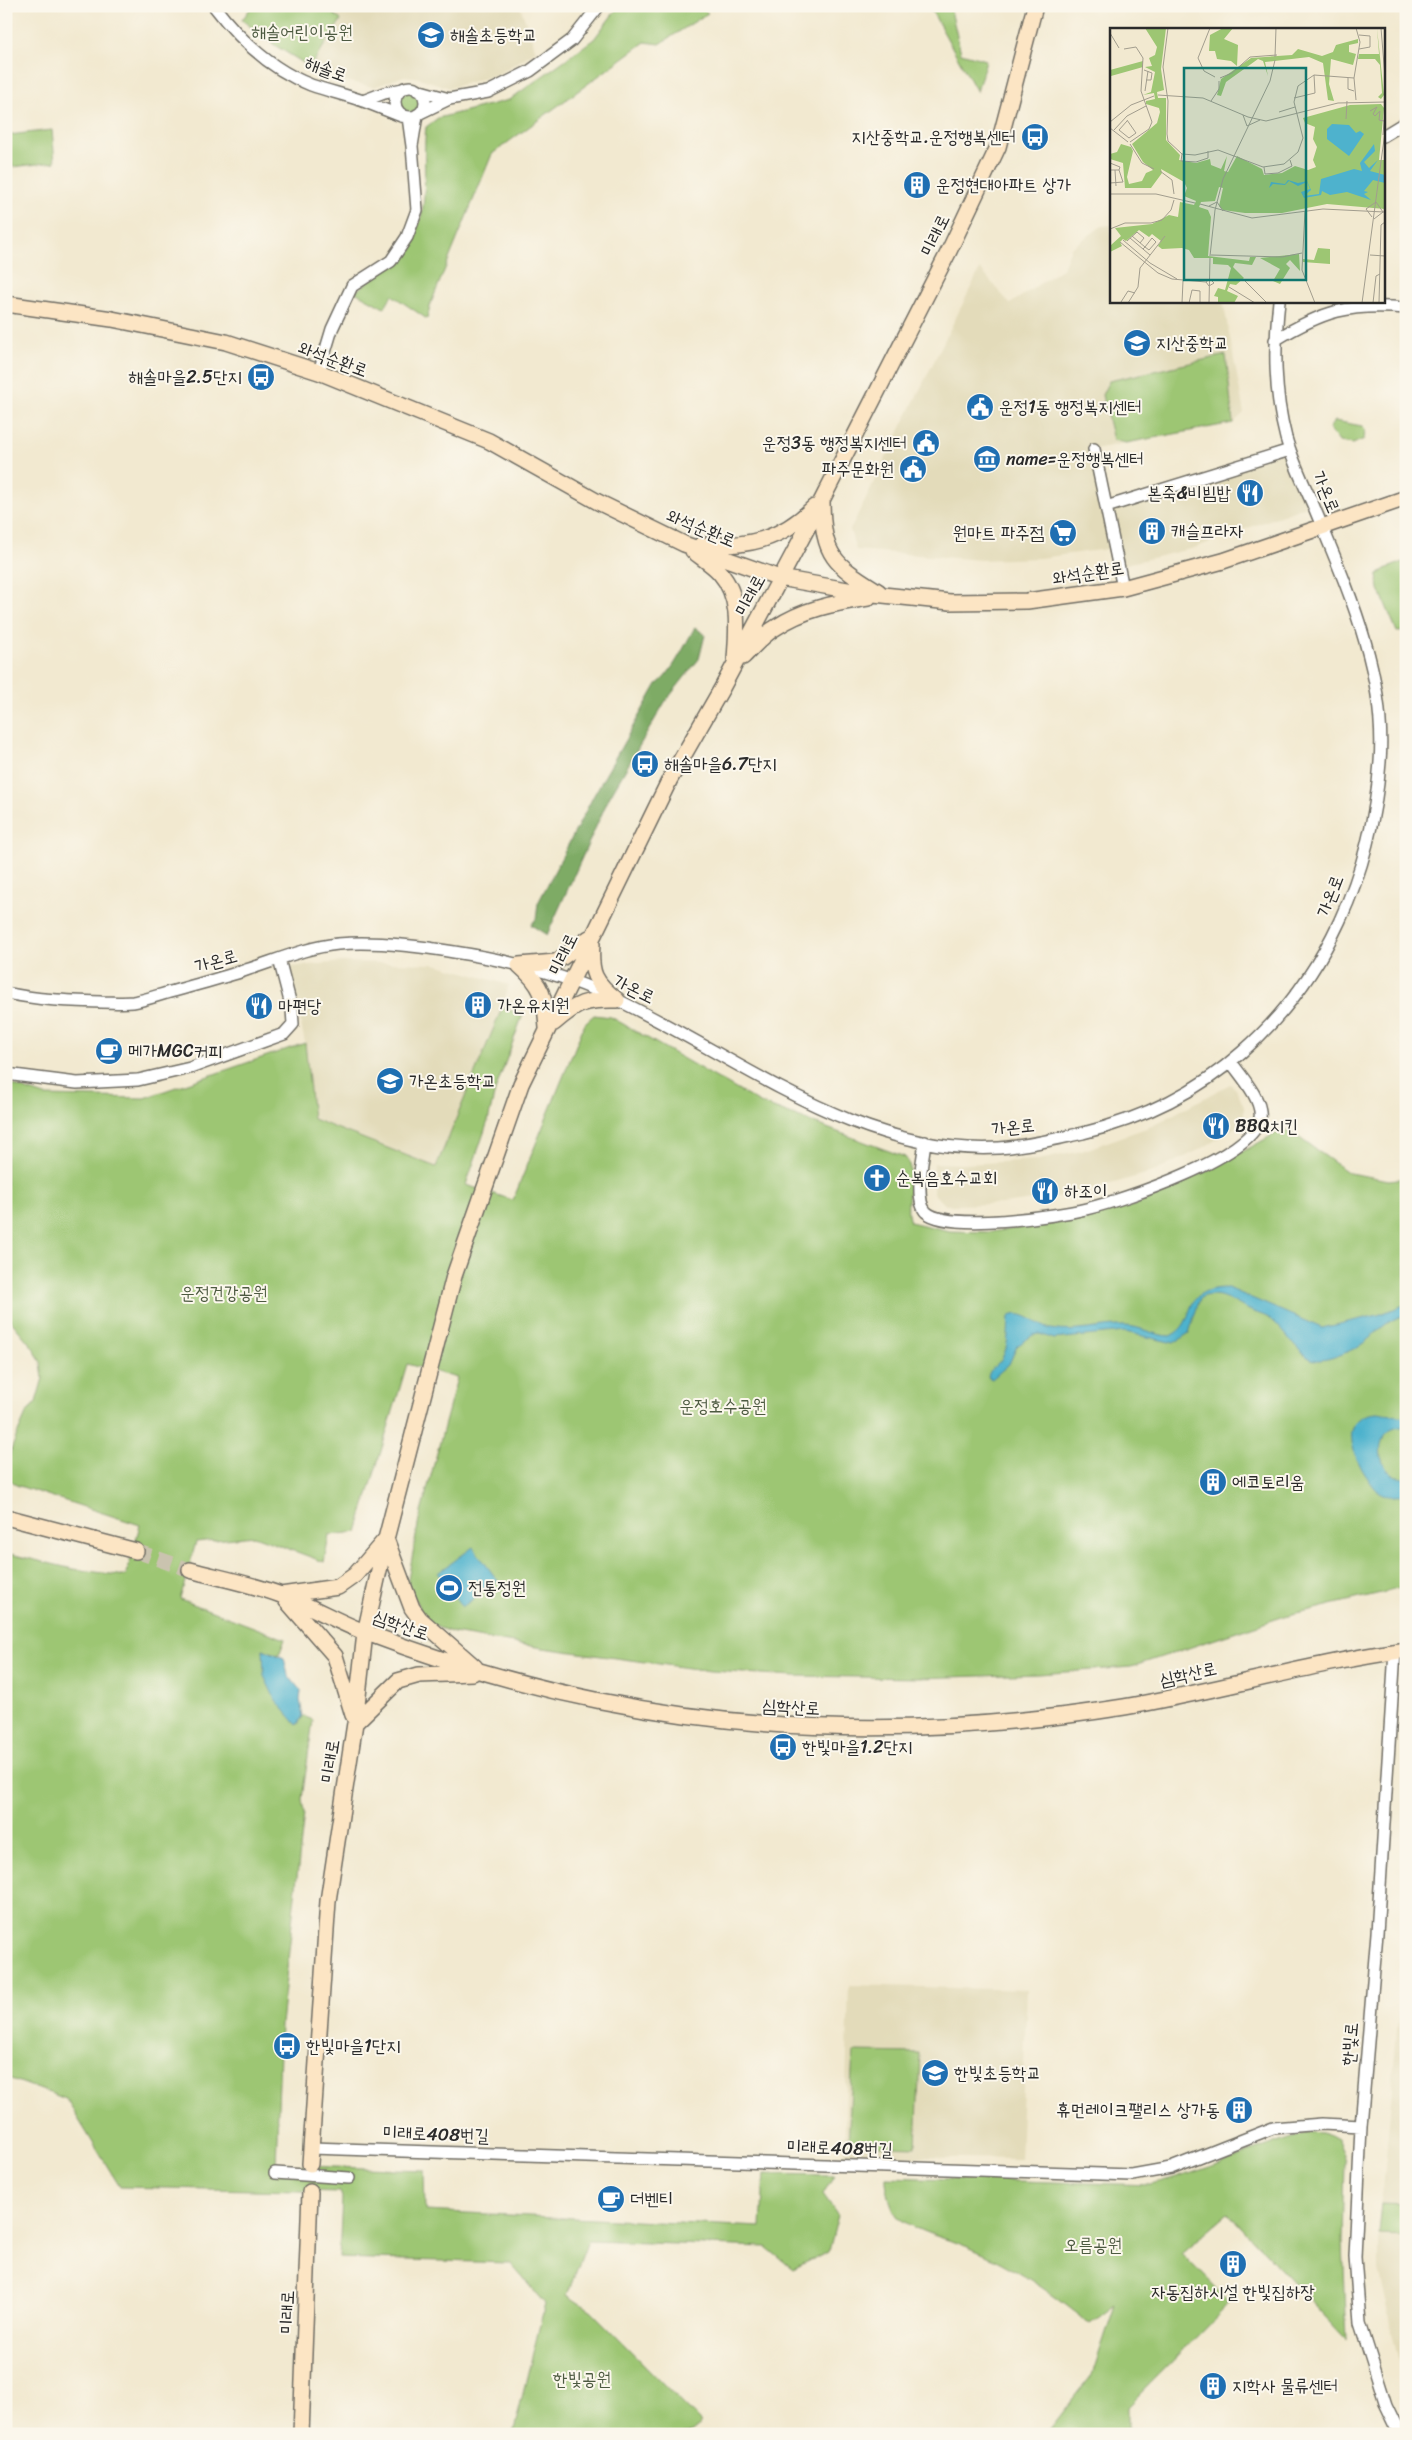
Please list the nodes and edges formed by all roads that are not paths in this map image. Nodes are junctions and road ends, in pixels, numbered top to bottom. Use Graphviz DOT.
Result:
graph roads {
  1 [pos="214,6"];
  2 [pos="599,6"];
  3 [pos="1035,6"];
  4 [pos="403,89"];
  5 [pos="417,89"];
  6 [pos="449,99"];
  7 [pos="363,100"];
  8 [pos="415,115"];
  9 [pos="1406,122"];
  10 [pos="1384,135"];
  11 [pos="1279,302"];
  12 [pos="6,304"];
  13 [pos="1406,308"];
  14 [pos="1328,312"];
  15 [pos="1339,320"];
  16 [pos="1275,340"];
  17 [pos="319,372"];
  18 [pos="1094,449"];
  19 [pos="1290,450"];
  20 [pos="1406,498"];
  21 [pos="822,500"];
  22 [pos="1106,507"];
  23 [pos="1322,528"];
  24 [pos="684,544"];
  25 [pos="780,578"];
  26 [pos="1123,588"];
  27 [pos="884,595"];
  28 [pos="735,664"];
  29 [pos="592,936"];
  30 [pos="279,959"];
  31 [pos="519,964"];
  32 [pos="571,980"];
  33 [pos="6,993"];
  34 [pos="617,1000"];
  35 [pos="547,1030"];
  36 [pos="1231,1062"];
  37 [pos="6,1074"];
  38 [pos="925,1142"];
  39 [pos="6,1517"];
  40 [pos="386,1539"];
  41 [pos="136,1551"];
  42 [pos="190,1570"];
  43 [pos="281,1595"];
  44 [pos="365,1632"];
  45 [pos="1400,1650"];
  46 [pos="482,1673"];
  47 [pos="355,1723"];
  48 [pos="1361,2126"];
  49 [pos="311,2148"];
  50 [pos="310,2164"];
  51 [pos="275,2173"];
  52 [pos="349,2178"];
  53 [pos="310,2192"];
  54 [pos="301,2432"];
  55 [pos="1400,2434"];
  1 -- 7 [label="street, 해솔로"];
  2 -- 6 [label="street"];
  3 -- 21 [label="main road, 미래로"];
  4 -- 5 [label="street"];
  4 -- 7 [label="street"];
  4 -- 8 [label="street"];
  5 -- 6 [label="street"];
  5 -- 8 [label="street"];
  6 -- 8 [label="street"];
  7 -- 8 [label="street, 해솔로"];
  8 -- 17 [label="street"];
  9 -- 10 [label="street"];
  11 -- 16 [label="street, 가온로"];
  12 -- 17 [label="main road, 와석순환로"];
  13 -- 14 [label="street"];
  14 -- 15 [label="street"];
  14 -- 16 [label="street"];
  16 -- 19 [label="street, 가온로"];
  17 -- 24 [label="main road, 와석순환로"];
  18 -- 22 [label="street"];
  19 -- 22 [label="street"];
  19 -- 23 [label="street, 가온로"];
  20 -- 23 [label="main road, 와석순환로"];
  21 -- 24 [label="main road"];
  21 -- 25 [label="main road, 미래로"];
  21 -- 27 [label="main road"];
  22 -- 26 [label="street"];
  23 -- 26 [label="main road, 와석순환로"];
  23 -- 36 [label="street, 가온로"];
  24 -- 25 [label="main road, 와석순환로"];
  24 -- 28 [label="main road"];
  25 -- 27 [label="main road, 와석순환로"];
  25 -- 28 [label="main road, 미래로"];
  26 -- 27 [label="main road, 와석순환로"];
  27 -- 28 [label="main road"];
  28 -- 29 [label="main road, 미래로"];
  29 -- 31 [label="main road"];
  29 -- 32 [label="main road, 미래로"];
  29 -- 34 [label="main road"];
  30 -- 31 [label="street, 가온로"];
  30 -- 33 [label="street, 가온로"];
  30 -- 37 [label="street"];
  31 -- 32 [label="street, 가온로"];
  31 -- 35 [label="main road"];
  32 -- 34 [label="street, 가온로"];
  32 -- 35 [label="main road, 미래로"];
  34 -- 35 [label="main road"];
  34 -- 38 [label="street, 가온로"];
  35 -- 40 [label="main road, 미래로"];
  36 -- 38 [label="street, 가온로"];
  36 -- 38 [label="street"];
  39 -- 41 [label="main road"];
  40 -- 43 [label="main road"];
  40 -- 44 [label="main road, 미래로"];
  40 -- 46 [label="main road"];
  42 -- 43 [label="main road, 심학산로"];
  43 -- 44 [label="main road, 심학산로"];
  43 -- 47 [label="main road"];
  44 -- 46 [label="main road, 심학산로"];
  44 -- 47 [label="main road, 미래로"];
  45 -- 46 [label="main road, 심학산로"];
  45 -- 48 [label="street, 한빛로"];
  46 -- 47 [label="main road"];
  47 -- 49 [label="main road, 미래로"];
  48 -- 49 [label="street, 미래로408번길"];
  48 -- 55 [label="street, 한빛로"];
  49 -- 50 [label="main road, 미래로"];
  51 -- 52 [label="street"];
  53 -- 54 [label="main road, 미래로"];
}
